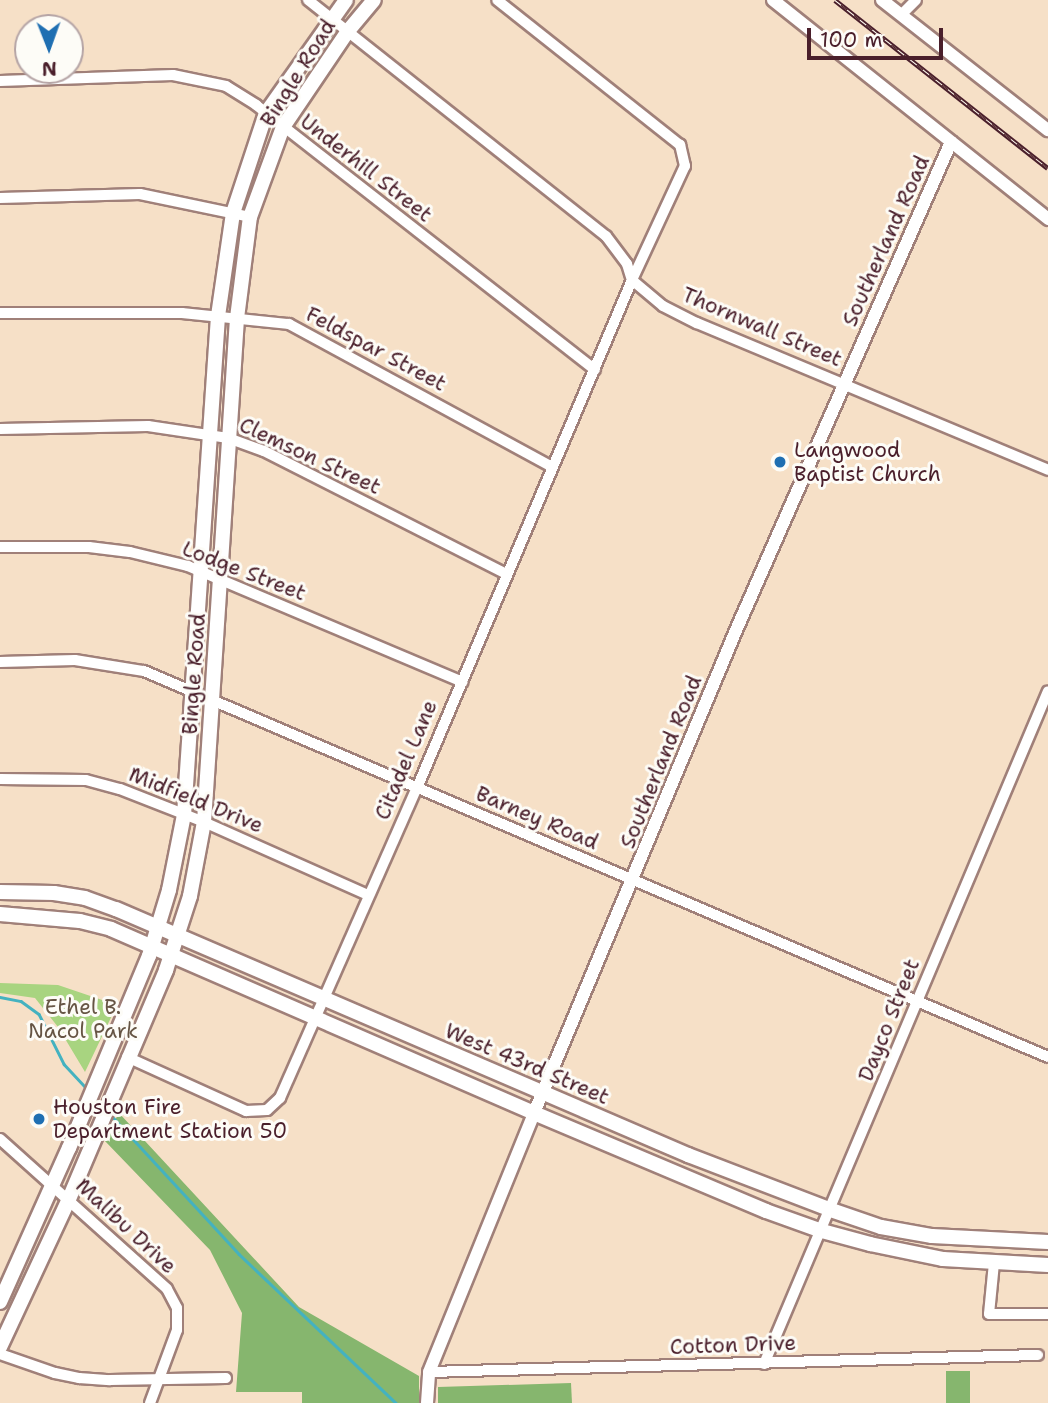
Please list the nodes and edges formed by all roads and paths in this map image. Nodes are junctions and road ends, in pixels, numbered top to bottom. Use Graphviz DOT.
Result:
graph roads {
  1 [pos="307,0"];
  2 [pos="346,0"];
  3 [pos="374,0"];
  4 [pos="497,0"];
  5 [pos="773,0"];
  6 [pos="882,0"];
  7 [pos="916,0"];
  8 [pos="901,15"];
  9 [pos="331,18"];
  10 [pos="348,31"];
  11 [pos="0,81"];
  12 [pos="267,113"];
  13 [pos="283,127"];
  14 [pos="1048,130"];
  15 [pos="951,142"];
  16 [pos="0,198"];
  17 [pos="233,213"];
  18 [pos="250,217"];
  19 [pos="1048,219"];
  20 [pos="632,280"];
  21 [pos="0,313"];
  22 [pos="218,316"];
  23 [pos="237,318"];
  24 [pos="594,370"];
  25 [pos="844,384"];
  26 [pos="0,429"];
  27 [pos="209,435"];
  28 [pos="229,438"];
  29 [pos="552,467"];
  30 [pos="1048,470"];
  31 [pos="0,547"];
  32 [pos="200,571"];
  33 [pos="506,574"];
  34 [pos="220,579"];
  35 [pos="0,662"];
  36 [pos="461,682"];
  37 [pos="193,691"];
  38 [pos="1048,691"];
  39 [pos="214,700"];
  40 [pos="0,779"];
  41 [pos="416,788"];
  42 [pos="184,815"];
  43 [pos="204,822"];
  44 [pos="633,879"];
  45 [pos="7,892"];
  46 [pos="368,895"];
  47 [pos="7,914"];
  48 [pos="159,926"];
  49 [pos="178,934"];
  50 [pos="152,945"];
  51 [pos="172,953"];
  52 [pos="325,1000"];
  53 [pos="917,1002"];
  54 [pos="317,1017"];
  55 [pos="433,1048"];
  56 [pos="1048,1057"];
  57 [pos="127,1058"];
  58 [pos="425,1065"];
  59 [pos="543,1092"];
  60 [pos="534,1113"];
  61 [pos="0,1139"];
  62 [pos="69,1148"];
  63 [pos="688,1155"];
  64 [pos="86,1156"];
  65 [pos="681,1175"];
  66 [pos="52,1185"];
  67 [pos="69,1199"];
  68 [pos="831,1210"];
  69 [pos="822,1231"];
  70 [pos="1048,1242"];
  71 [pos="1017,1243"];
  72 [pos="994,1264"];
  73 [pos="1017,1265"];
  74 [pos="1048,1265"];
  75 [pos="0,1301"];
  76 [pos="1048,1314"];
  77 [pos="0,1347"];
  78 [pos="0,1354"];
  79 [pos="1038,1355"];
  80 [pos="764,1364"];
  81 [pos="429,1372"];
  82 [pos="226,1378"];
  83 [pos="160,1380"];
  84 [pos="150,1403"];
  85 [pos="427,1403"];
  1 -- 9 [label="street, Thornwall Street"];
  2 -- 9 [label="main road, Bingle Road"];
  3 -- 10 [label="main road, Bingle Road"];
  4 -- 20 [label="street, Citadel Lane"];
  5 -- 15 [label="street"];
  6 -- 8 [label="street"];
  7 -- 8 [label="street"];
  8 -- 14 [label="street"];
  9 -- 10 [label="street, Thornwall Street"];
  9 -- 12 [label="main road, Bingle Road"];
  10 -- 13 [label="main road, Bingle Road"];
  10 -- 20 [label="street, Thornwall Street"];
  11 -- 12 [label="street, Underhill Street"];
  12 -- 13 [label="street, Underhill Street"];
  12 -- 17 [label="main road, Bingle Road"];
  13 -- 18 [label="main road, Bingle Road"];
  13 -- 24 [label="street, Underhill Street"];
  15 -- 19 [label="street"];
  15 -- 25 [label="street, Southerland Road"];
  16 -- 17 [label="street"];
  17 -- 18 [label="street"];
  17 -- 22 [label="main road, Bingle Road"];
  18 -- 23 [label="main road, Bingle Road"];
  20 -- 24 [label="street, Citadel Lane"];
  20 -- 25 [label="street, Thornwall Street"];
  21 -- 22 [label="street, Feldspar Street"];
  22 -- 23 [label="street, Feldspar Street"];
  22 -- 27 [label="main road, Bingle Road"];
  23 -- 28 [label="main road, Bingle Road"];
  23 -- 29 [label="street, Feldspar Street"];
  24 -- 29 [label="street, Citadel Lane"];
  25 -- 30 [label="street, Thornwall Street"];
  25 -- 44 [label="street, Southerland Road"];
  26 -- 27 [label="street, Clemson Street"];
  27 -- 28 [label="street, Clemson Street"];
  27 -- 32 [label="main road, Bingle Road"];
  28 -- 33 [label="street, Clemson Street"];
  28 -- 34 [label="main road, Bingle Road"];
  29 -- 33 [label="street, Citadel Lane"];
  31 -- 32 [label="street, Lodge Street"];
  32 -- 34 [label="street, Lodge Street"];
  32 -- 37 [label="main road, Bingle Road"];
  33 -- 36 [label="street, Citadel Lane"];
  34 -- 36 [label="street, Lodge Street"];
  34 -- 39 [label="main road, Bingle Road"];
  35 -- 37 [label="street, Barney Road"];
  36 -- 41 [label="street, Citadel Lane"];
  37 -- 39 [label="street, Barney Road"];
  37 -- 42 [label="main road, Bingle Road"];
  38 -- 53 [label="street, Dayco Street"];
  39 -- 41 [label="street, Barney Road"];
  39 -- 43 [label="main road, Bingle Road"];
  40 -- 42 [label="street, Midfield Drive"];
  41 -- 44 [label="street, Barney Road"];
  41 -- 46 [label="street, Citadel Lane"];
  42 -- 43 [label="street, Midfield Drive"];
  42 -- 48 [label="main road, Bingle Road"];
  43 -- 46 [label="street, Midfield Drive"];
  43 -- 49 [label="main road, Bingle Road"];
  44 -- 53 [label="street, Barney Road"];
  44 -- 59 [label="street, Southerland Road"];
  45 -- 47 [label="main road"];
  45 -- 48 [label="main road, West 43rd Street"];
  46 -- 52 [label="street, Citadel Lane"];
  47 -- 50 [label="main road, West 43rd Street"];
  48 -- 49 [label="main road, West 43rd Street"];
  48 -- 50 [label="main road, Bingle Road"];
  49 -- 51 [label="main road, Bingle Road"];
  49 -- 52 [label="main road, West 43rd Street"];
  50 -- 51 [label="main road, West 43rd Street"];
  50 -- 62 [label="main road, Bingle Road"];
  51 -- 54 [label="main road, West 43rd Street"];
  51 -- 57 [label="main road, Bingle Road"];
  52 -- 54 [label="street, Citadel Lane"];
  52 -- 55 [label="main road, West 43rd Street"];
  53 -- 56 [label="street, Barney Road"];
  53 -- 68 [label="street, Dayco Street"];
  54 -- 57 [label="street, Citadel Lane"];
  54 -- 58 [label="main road, West 43rd Street"];
  55 -- 58 [label="main road"];
  55 -- 59 [label="main road, West 43rd Street"];
  57 -- 64 [label="main road, Bingle Road"];
  58 -- 60 [label="main road, West 43rd Street"];
  59 -- 60 [label="street, Southerland Road"];
  59 -- 63 [label="main road, West 43rd Street"];
  60 -- 65 [label="main road, West 43rd Street"];
  60 -- 81 [label="street, Southerland Road"];
  61 -- 66 [label="street, Malibu Drive"];
  62 -- 64 [label="main road"];
  62 -- 66 [label="main road, Bingle Road"];
  63 -- 65 [label="main road"];
  63 -- 68 [label="main road, West 43rd Street"];
  64 -- 67 [label="main road, Bingle Road"];
  65 -- 69 [label="main road, West 43rd Street"];
  66 -- 67 [label="street, Malibu Drive"];
  66 -- 75 [label="main road, Bingle Road"];
  67 -- 77 [label="main road, Bingle Road"];
  67 -- 83 [label="street, Malibu Drive"];
  68 -- 69 [label="street, Dayco Street"];
  68 -- 71 [label="main road, West 43rd Street"];
  69 -- 72 [label="main road, West 43rd Street"];
  69 -- 80 [label="street, Dayco Street"];
  70 -- 71 [label="main road, West 43rd Street"];
  71 -- 73 [label="main road"];
  72 -- 73 [label="main road, West 43rd Street"];
  72 -- 76 [label="street"];
  73 -- 74 [label="main road, West 43rd Street"];
  78 -- 83 [label="street"];
  79 -- 80 [label="street, Cotton Drive"];
  80 -- 81 [label="street, Cotton Drive"];
  81 -- 85 [label="street, Southerland Road"];
  82 -- 83 [label="street"];
  83 -- 84 [label="street, Malibu Drive"];
}
